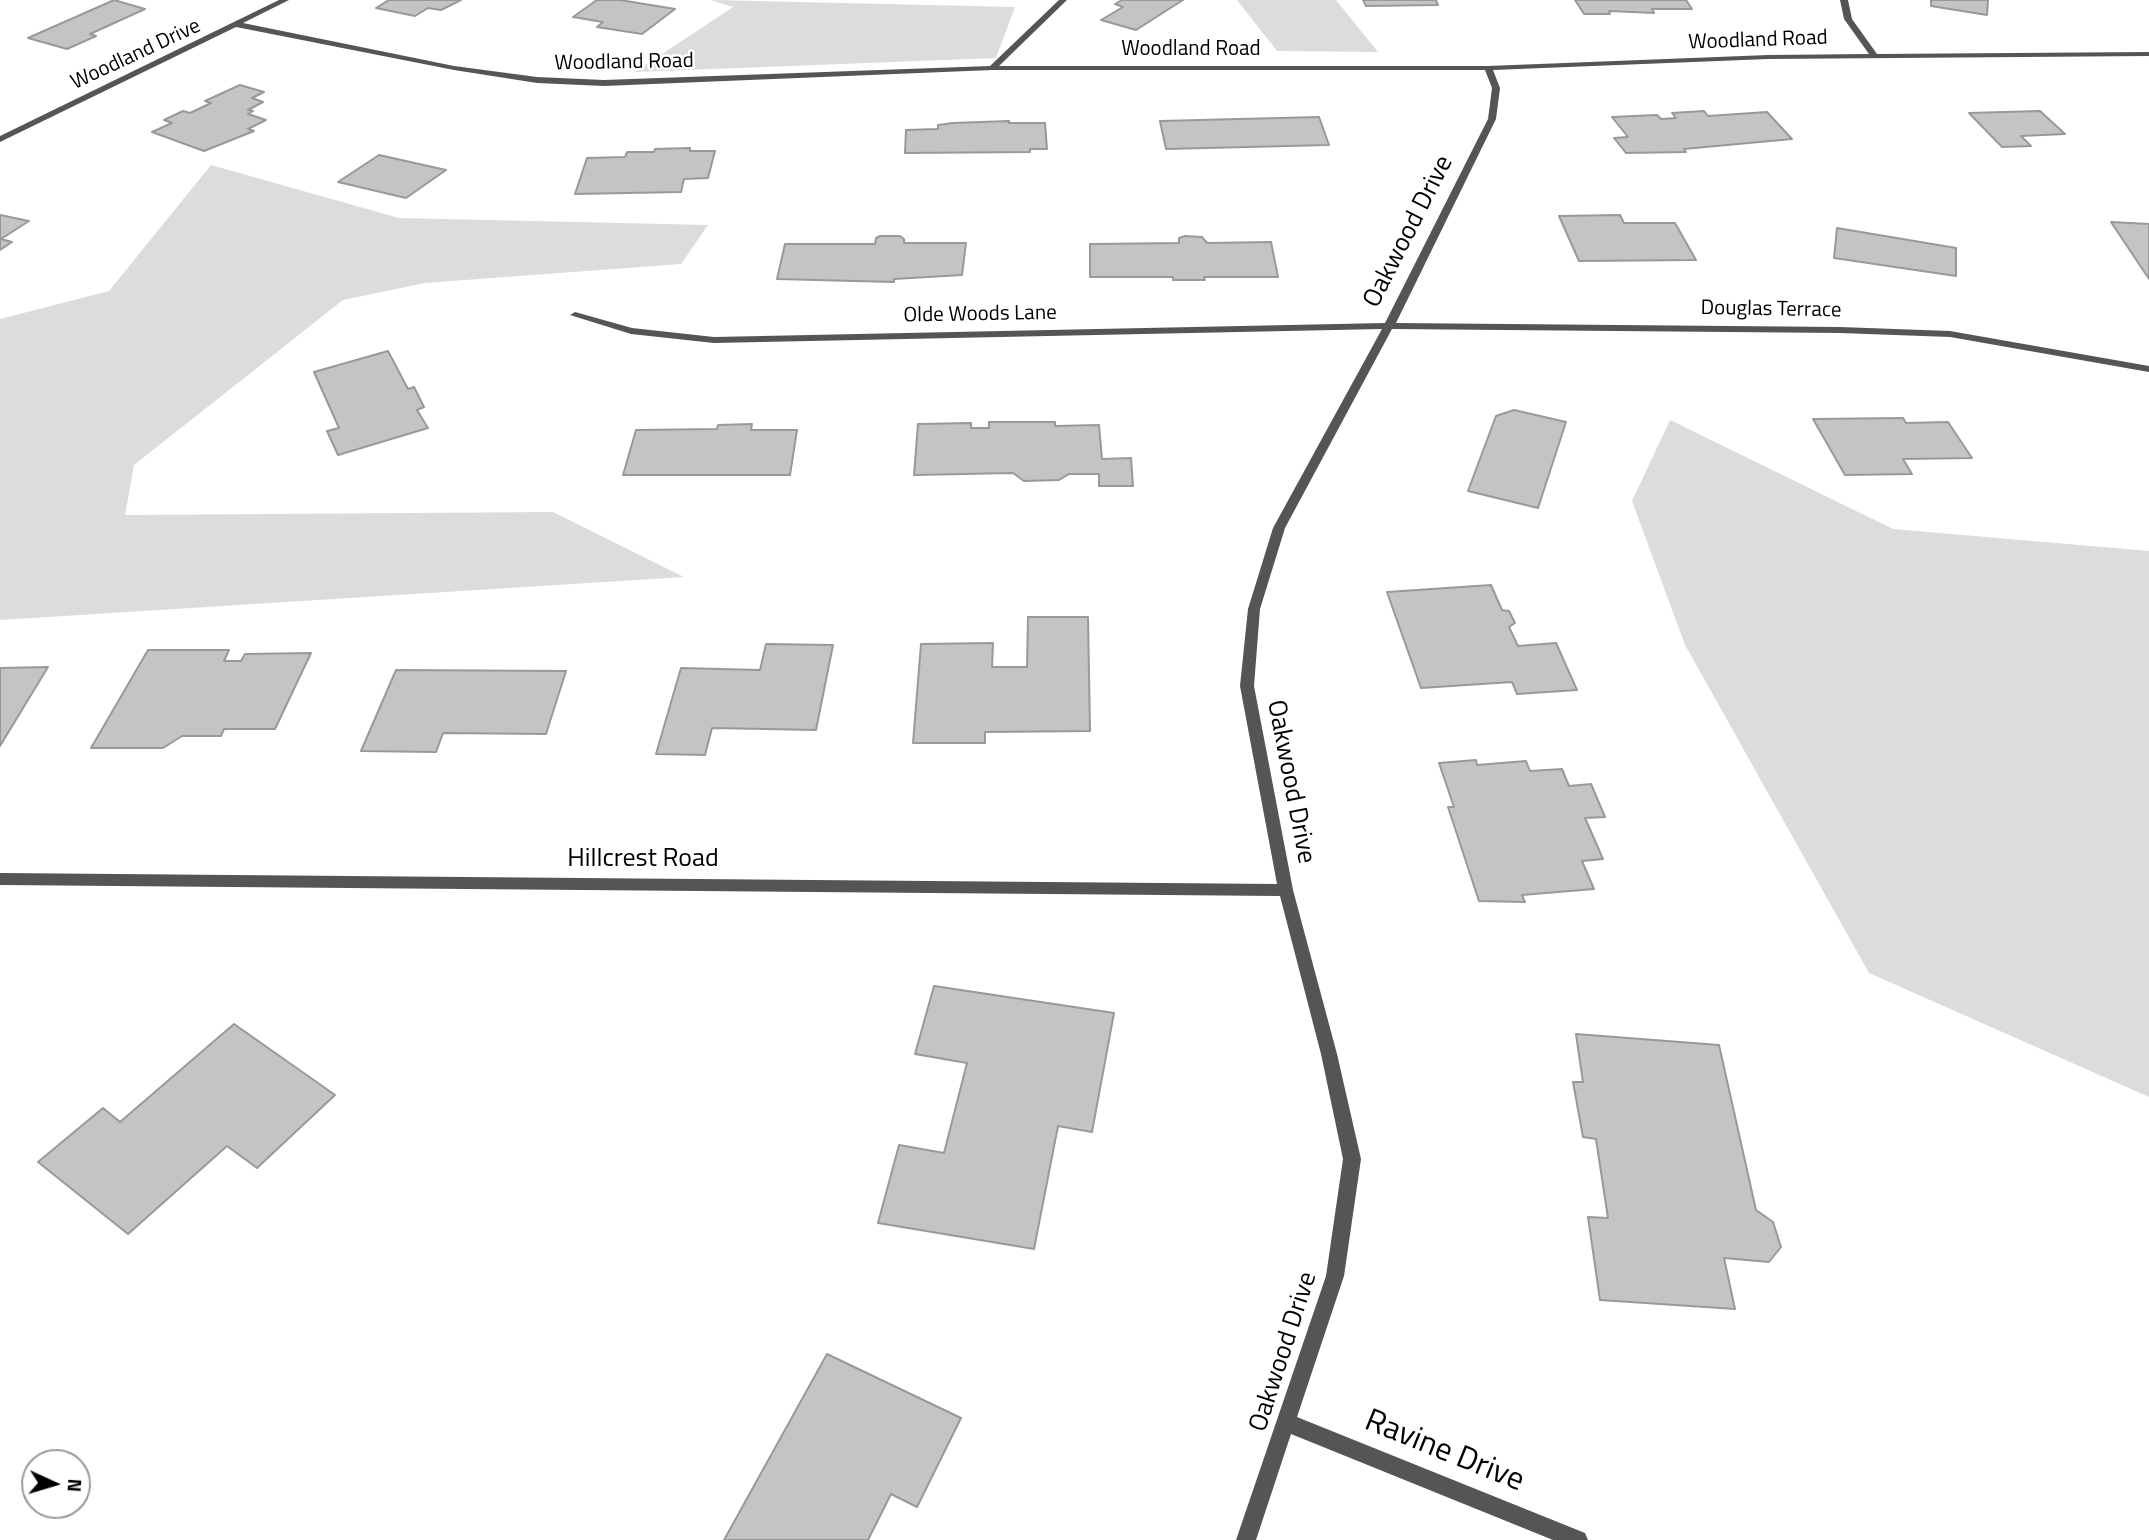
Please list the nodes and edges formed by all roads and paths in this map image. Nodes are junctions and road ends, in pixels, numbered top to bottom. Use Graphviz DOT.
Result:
graph roads {
  1 [pos="285,0"];
  2 [pos="1063,0"];
  3 [pos="1844,0"];
  4 [pos="239,25"];
  5 [pos="2149,54"];
  6 [pos="1875,56"];
  7 [pos="992,68"];
  8 [pos="1488,68"];
  9 [pos="0,139"];
  10 [pos="575,315"];
  11 [pos="1389,326"];
  12 [pos="2149,369"];
  13 [pos="0,879"];
  14 [pos="1286,890"];
  15 [pos="1287,1423"];
  16 [pos="1246,1540"];
  17 [pos="1578,1540"];
  1 -- 4 [label="street, Woodland Drive"];
  2 -- 7 [label="street"];
  3 -- 6 [label="street"];
  4 -- 7 [label="street, Woodland Road"];
  4 -- 9 [label="street, Woodland Drive"];
  5 -- 6 [label="street, Woodland Road"];
  6 -- 8 [label="street, Woodland Road"];
  7 -- 8 [label="street, Woodland Road"];
  8 -- 11 [label="street, Oakwood Drive"];
  10 -- 11 [label="street, Olde Woods Lane"];
  11 -- 12 [label="street, Douglas Terrace"];
  11 -- 14 [label="street, Oakwood Drive"];
  13 -- 14 [label="street, Hillcrest Road"];
  14 -- 15 [label="street, Oakwood Drive"];
  15 -- 16 [label="street, Oakwood Drive"];
  15 -- 17 [label="street, Ravine Drive"];
}
